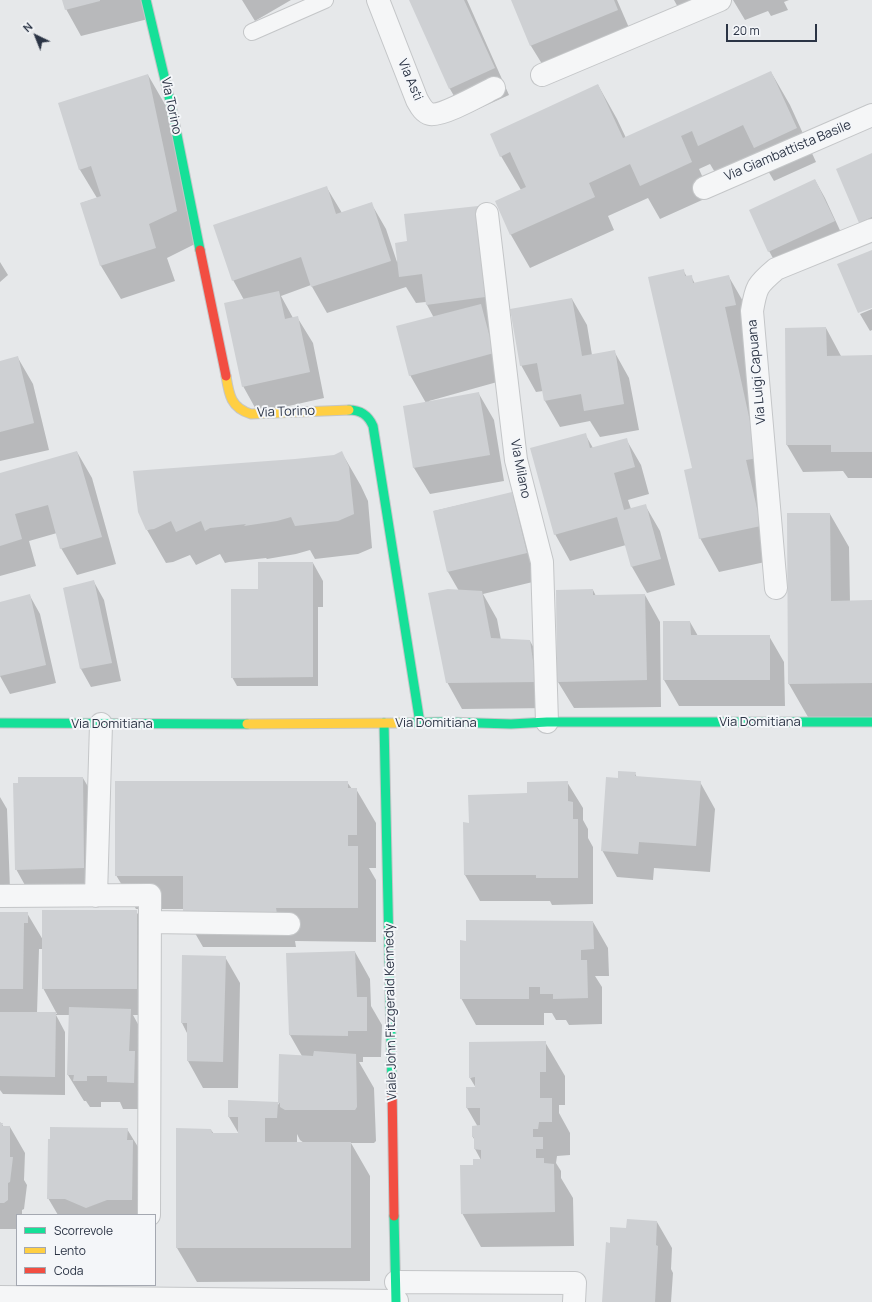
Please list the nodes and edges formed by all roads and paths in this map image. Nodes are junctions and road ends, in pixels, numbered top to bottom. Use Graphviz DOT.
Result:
graph roads {
  1 [pos="146,0"];
  2 [pos="325,0"];
  3 [pos="378,0"];
  4 [pos="720,0"];
  5 [pos="252,32"];
  6 [pos="542,76"];
  7 [pos="494,88"];
  8 [pos="872,115"];
  9 [pos="704,188"];
  10 [pos="487,214"];
  11 [pos="872,230"];
  12 [pos="776,588"];
  13 [pos="546,722"];
  14 [pos="872,722"];
  15 [pos="0,723"];
  16 [pos="384,723"];
  17 [pos="420,723"];
  18 [pos="101,724"];
  19 [pos="0,896"];
  20 [pos="96,896"];
  21 [pos="150,922"];
  22 [pos="289,924"];
  23 [pos="149,1214"];
  24 [pos="396,1295"];
  25 [pos="142,1296"];
  26 [pos="0,1297"];
  27 [pos="574,1302"];
  1 -- 17 [label="street, Via Torino"];
  2 -- 5 [label="lane"];
  3 -- 7 [label="street, Via Asti"];
  4 -- 6 [label="street"];
  8 -- 9 [label="street, Via Giambattista Basile"];
  10 -- 13 [label="street, Via Milano"];
  11 -- 12 [label="street, Via Luigi Capuana"];
  13 -- 14 [label="street, Via Domitiana"];
  13 -- 17 [label="street, Via Domitiana"];
  15 -- 18 [label="street, Via Domitiana"];
  16 -- 17 [label="street, Via Domitiana"];
  16 -- 18 [label="street, Via Domitiana"];
  16 -- 24 [label="street, Viale John Fitzgerald Kennedy"];
  18 -- 20 [label="street"];
  19 -- 20 [label="street"];
  20 -- 21 [label="street"];
  21 -- 22 [label="street"];
  21 -- 23 [label="street"];
  24 -- 25 [label="street"];
  24 -- 27 [label="street"];
  25 -- 26 [label="street"];
}
